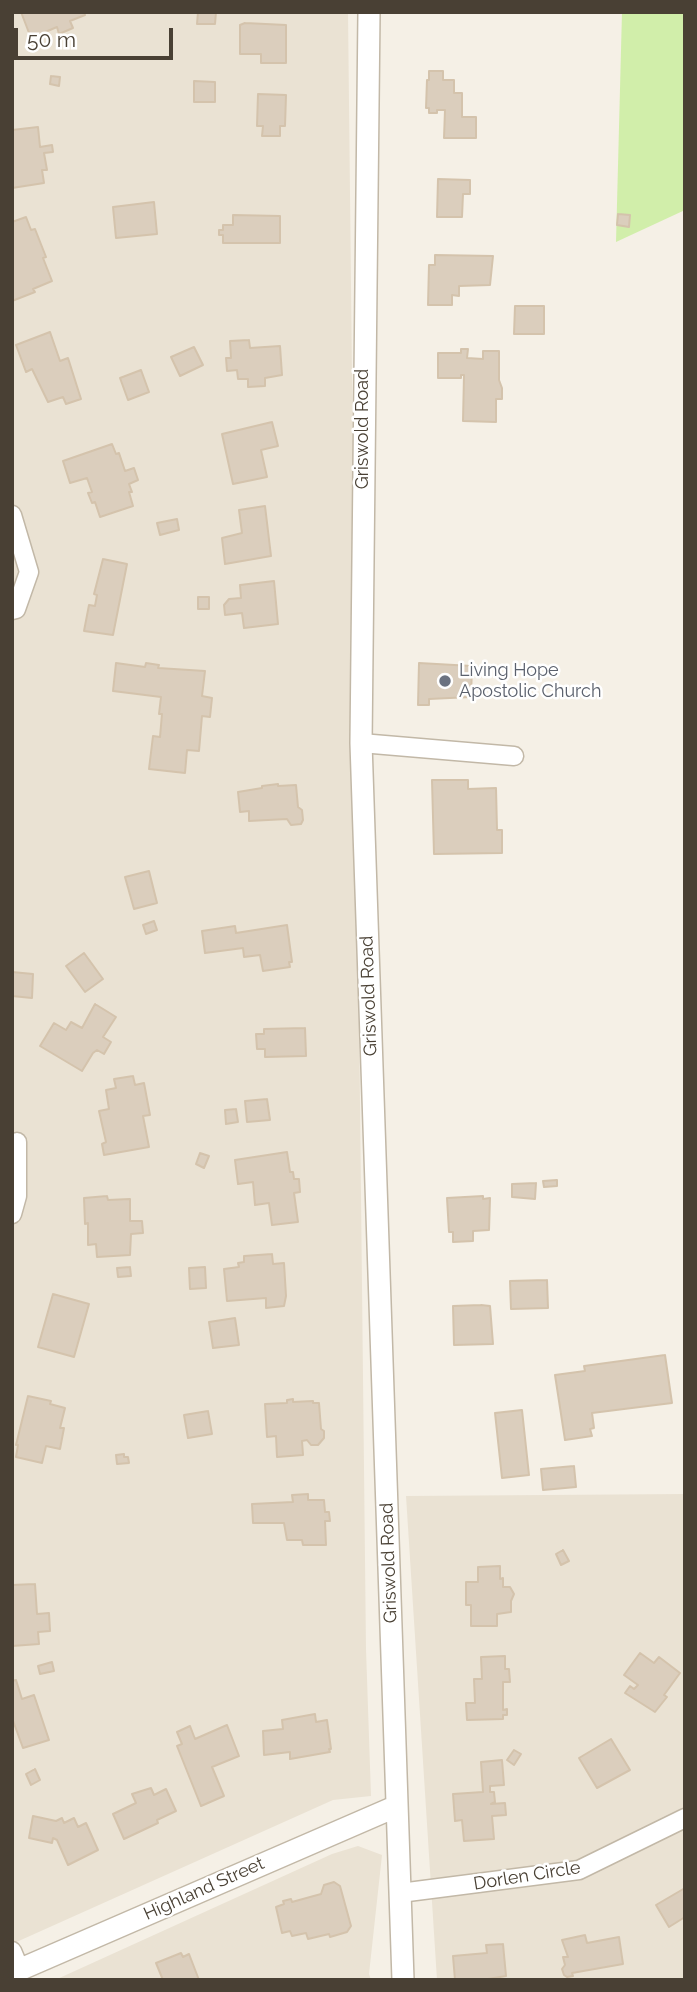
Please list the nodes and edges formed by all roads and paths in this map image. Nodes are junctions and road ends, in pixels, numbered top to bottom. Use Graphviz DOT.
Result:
graph roads {
  1 [pos="369,12"];
  2 [pos="12,516"];
  3 [pos="12,610"];
  4 [pos="361,743"];
  5 [pos="514,756"];
  6 [pos="17,1142"];
  7 [pos="12,1214"];
  8 [pos="397,1806"];
  9 [pos="685,1818"];
  10 [pos="400,1893"];
  11 [pos="15,1965"];
  12 [pos="403,1980"];
  1 -- 4 [label="street, Griswold Road"];
  2 -- 3 [label="street"];
  4 -- 5 [label="street"];
  4 -- 8 [label="street, Griswold Road"];
  6 -- 7 [label="street"];
  8 -- 10 [label="street, Griswold Road"];
  8 -- 11 [label="street, Highland Street"];
  9 -- 10 [label="street, Dorlen Circle"];
  10 -- 12 [label="street, Griswold Road"];
}
